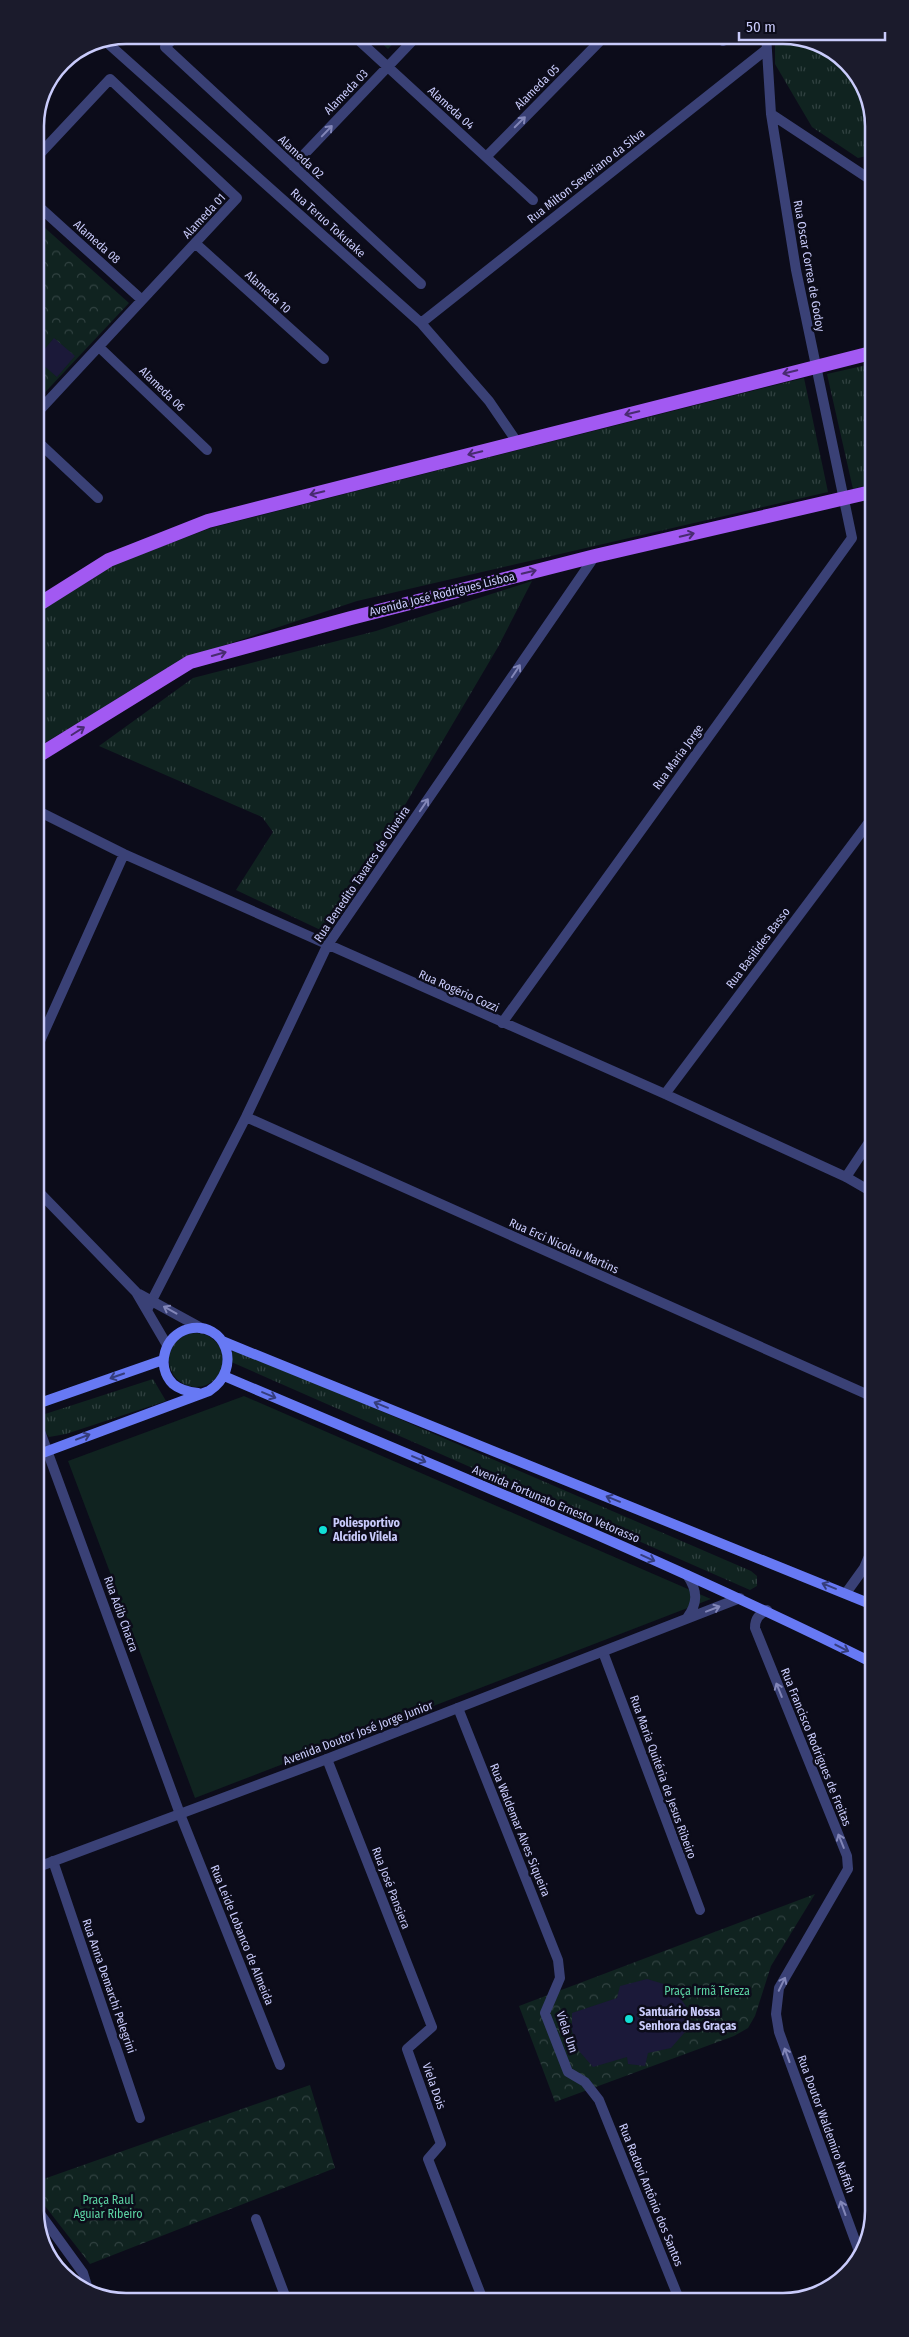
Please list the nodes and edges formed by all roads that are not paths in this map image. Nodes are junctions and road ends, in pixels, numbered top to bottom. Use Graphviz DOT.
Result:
graph roads {
  1 [pos="168,44"];
  2 [pos="362,44"];
  3 [pos="410,44"];
  4 [pos="597,44"];
  5 [pos="766,44"];
  6 [pos="109,45"];
  7 [pos="766,49"];
  8 [pos="388,67"];
  9 [pos="770,114"];
  10 [pos="44,149"];
  11 [pos="486,157"];
  12 [pos="293,166"];
  13 [pos="865,170"];
  14 [pos="857,172"];
  15 [pos="865,177"];
  16 [pos="533,200"];
  17 [pos="44,211"];
  18 [pos="195,243"];
  19 [pos="420,284"];
  20 [pos="142,300"];
  21 [pos="422,323"];
  22 [pos="99,347"];
  23 [pos="865,354"];
  24 [pos="324,359"];
  25 [pos="814,366"];
  26 [pos="44,405"];
  27 [pos="517,442"];
  28 [pos="44,447"];
  29 [pos="207,450"];
  30 [pos="865,494"];
  31 [pos="98,498"];
  32 [pos="842,500"];
  33 [pos="595,556"];
  34 [pos="44,601"];
  35 [pos="44,752"];
  36 [pos="44,814"];
  37 [pos="865,827"];
  38 [pos="124,854"];
  39 [pos="327,946"];
  40 [pos="502,1023"];
  41 [pos="44,1032"];
  42 [pos="665,1094"];
  43 [pos="246,1117"];
  44 [pos="865,1148"];
  45 [pos="846,1177"];
  46 [pos="865,1188"];
  47 [pos="44,1199"];
  48 [pos="150,1305"];
  49 [pos="203,1329"];
  50 [pos="222,1341"];
  51 [pos="167,1345"];
  52 [pos="163,1360"];
  53 [pos="224,1376"];
  54 [pos="865,1392"];
  55 [pos="198,1393"];
  56 [pos="44,1402"];
  57 [pos="44,1440"];
  58 [pos="48,1450"];
  59 [pos="44,1452"];
  60 [pos="865,1566"];
  61 [pos="686,1575"];
  62 [pos="846,1593"];
  63 [pos="740,1598"];
  64 [pos="865,1602"];
  65 [pos="767,1610"];
  66 [pos="686,1619"];
  67 [pos="603,1652"];
  68 [pos="865,1660"];
  69 [pos="458,1708"];
  70 [pos="326,1759"];
  71 [pos="180,1814"];
  72 [pos="53,1861"];
  73 [pos="44,1865"];
  74 [pos="700,1910"];
  75 [pos="558,1960"];
  76 [pos="432,2027"];
  77 [pos="779,2032"];
  78 [pos="280,2065"];
  79 [pos="600,2100"];
  80 [pos="140,2118"];
  81 [pos="44,2219"];
  82 [pos="256,2219"];
  83 [pos="857,2246"];
  84 [pos="86,2283"];
  85 [pos="283,2293"];
  86 [pos="479,2293"];
  87 [pos="678,2293"];
  1 -- 12 [label="street, Alameda 02"];
  2 -- 8 [label="street, Alameda 04"];
  3 -- 8 [label="street, Alameda 03"];
  11 -- 4 [label="street, Alameda 05, one-way"];
  5 -- 7 [label="street, Rua Oscar Correa de Godoy"];
  6 -- 21 [label="street, Rua Teruo Tokutake"];
  7 -- 9 [label="street, Rua Oscar Correa de Godoy"];
  7 -- 21 [label="street, Rua Milton Severiano da Silva"];
  8 -- 11 [label="street, Alameda 04"];
  12 -- 8 [label="street, Alameda 03, one-way"];
  9 -- 14 [label="street"];
  9 -- 25 [label="street, Rua Oscar Correa de Godoy"];
  10 -- 18 [label="street, Alameda 01"];
  11 -- 16 [label="street, Alameda 04"];
  12 -- 19 [label="street, Alameda 02"];
  13 -- 14 [label="street"];
  14 -- 15 [label="street"];
  17 -- 20 [label="street, Alameda 08"];
  18 -- 20 [label="street, Alameda 01"];
  18 -- 24 [label="street, Alameda 10"];
  20 -- 22 [label="street, Alameda 01"];
  21 -- 27 [label="street, Rua Teruo Tokutake"];
  22 -- 26 [label="street, Alameda 01"];
  22 -- 29 [label="street, Alameda 06"];
  23 -- 25 [label="main road"];
  25 -- 27 [label="main road, one-way"];
  25 -- 32 [label="street, Rua Oscar Correa de Godoy"];
  27 -- 34 [label="main road, one-way"];
  28 -- 31 [label="street"];
  30 -- 32 [label="main road, Avenida José Rodrigues Lisboa"];
  33 -- 32 [label="main road, Avenida José Rodrigues Lisboa, one-way"];
  32 -- 40 [label="street, Rua Maria Jorge"];
  35 -- 33 [label="main road, Avenida José Rodrigues Lisboa, one-way"];
  39 -- 33 [label="street, Rua Benedito Tavares de Oliveira, one-way"];
  36 -- 38 [label="street, Rua Rogério Cozzi"];
  37 -- 42 [label="street, Rua Basilides Basso"];
  38 -- 39 [label="street, Rua Rogério Cozzi"];
  38 -- 41 [label="street"];
  39 -- 40 [label="street, Rua Rogério Cozzi"];
  39 -- 43 [label="street, Rua Benedito Tavares de Oliveira"];
  40 -- 42 [label="street, Rua Rogério Cozzi"];
  42 -- 45 [label="street, Rua Rogério Cozzi"];
  43 -- 48 [label="street, Rua Benedito Tavares de Oliveira"];
  43 -- 54 [label="street, Rua Erci Nicolau Martins"];
  44 -- 45 [label="street"];
  45 -- 46 [label="street, Rua Rogério Cozzi"];
  47 -- 48 [label="street"];
  49 -- 48 [label="street, one-way"];
  48 -- 51 [label="street"];
  49 -- 50 [label="main road"];
  49 -- 51 [label="main road"];
  50 -- 53 [label="main road"];
  62 -- 50 [label="main road, Avenida Fortunato Ernesto Vetorasso, one-way"];
  51 -- 52 [label="main road"];
  52 -- 55 [label="main road"];
  52 -- 56 [label="main road, one-way"];
  53 -- 55 [label="main road"];
  53 -- 61 [label="main road, Avenida Fortunato Ernesto Vetorasso, one-way"];
  58 -- 55 [label="main road, one-way"];
  57 -- 58 [label="street, Rua Adib Chacra"];
  58 -- 59 [label="main road"];
  58 -- 71 [label="street, Rua Adib Chacra"];
  60 -- 62 [label="street"];
  61 -- 63 [label="main road, Avenida Fortunato Ernesto Vetorasso"];
  61 -- 66 [label="street"];
  62 -- 64 [label="main road, Avenida Fortunato Ernesto Vetorasso"];
  63 -- 65 [label="main road, Avenida Fortunato Ernesto Vetorasso"];
  66 -- 63 [label="street, Avenida Doutor José Jorge Junior, one-way"];
  65 -- 68 [label="main road, Avenida Fortunato Ernesto Vetorasso, one-way"];
  77 -- 65 [label="street, Rua Francisco Rodrigues de Freitas, one-way"];
  66 -- 67 [label="street, Avenida Doutor José Jorge Junior"];
  67 -- 69 [label="street, Avenida Doutor José Jorge Junior"];
  67 -- 74 [label="street, Rua Maria Quitéria de Jesus Ribeiro"];
  69 -- 70 [label="street, Avenida Doutor José Jorge Junior"];
  69 -- 75 [label="street, Rua Waldemar Alves Siqueira"];
  70 -- 71 [label="street, Avenida Doutor José Jorge Junior"];
  70 -- 76 [label="street, Rua José Pansiera"];
  71 -- 72 [label="street, Avenida Doutor José Jorge Junior"];
  71 -- 78 [label="street, Rua Leide Lobanco de Almeida"];
  72 -- 73 [label="street, Avenida Doutor José Jorge Junior"];
  72 -- 80 [label="street, Rua Anna Demarchi Pelegrini"];
  75 -- 79 [label="street, Viela Um"];
  76 -- 86 [label="street, Viela Dois"];
  83 -- 77 [label="street, Rua Doutor Waldemiro Naffah, one-way"];
  79 -- 87 [label="street, Rua Radovi Antônio dos Santos"];
  81 -- 84 [label="street"];
  82 -- 85 [label="street"];
}
